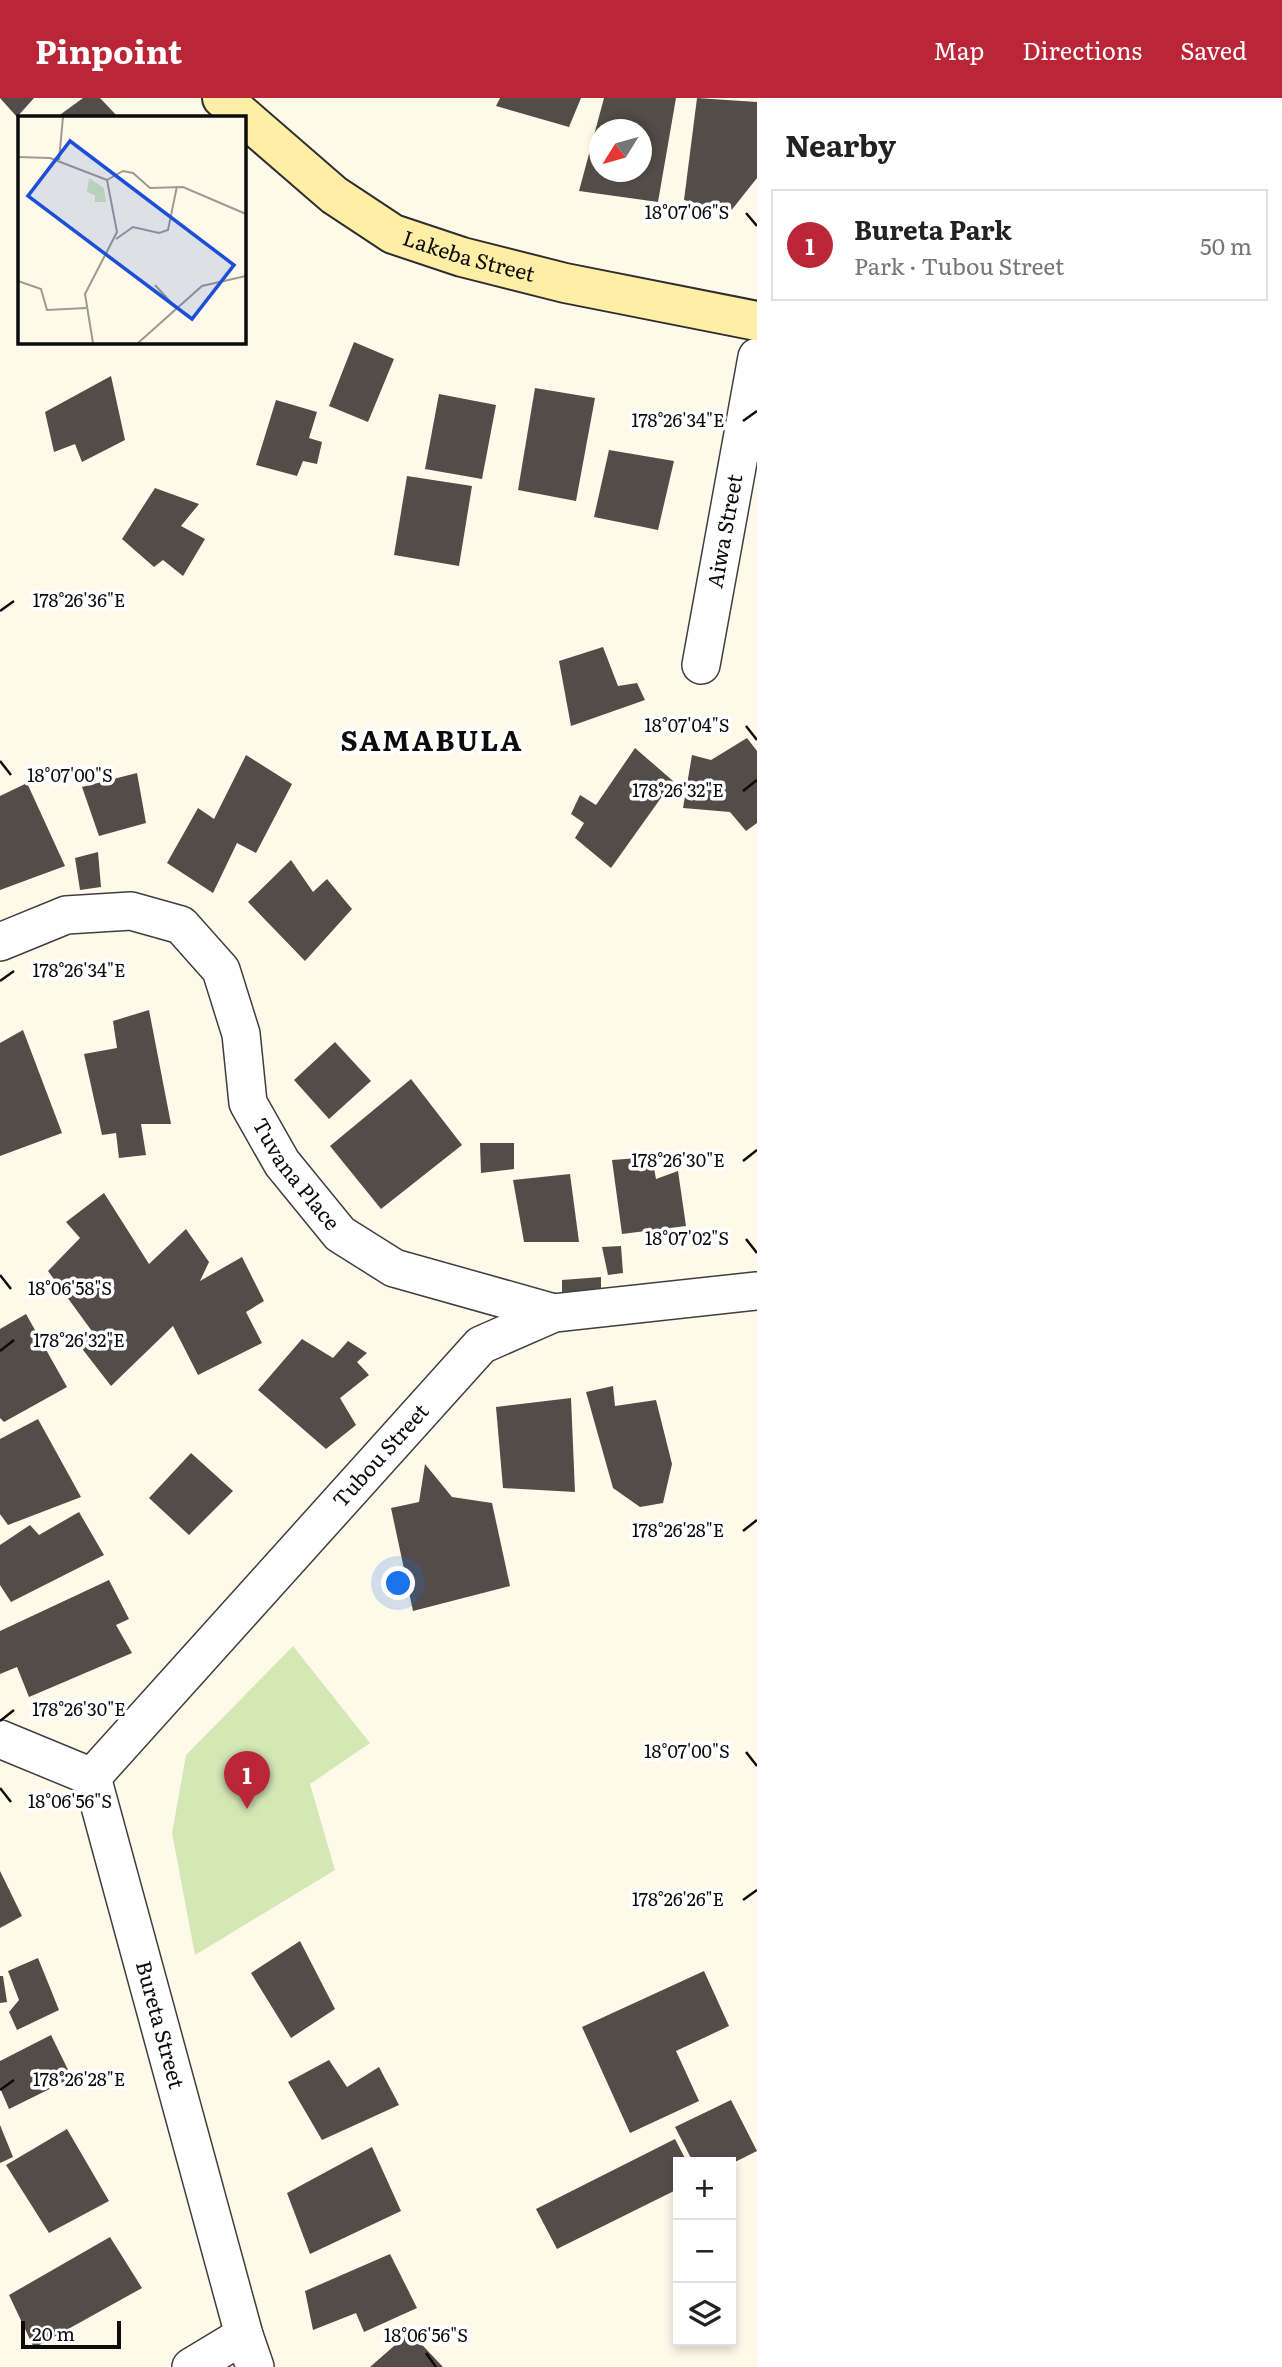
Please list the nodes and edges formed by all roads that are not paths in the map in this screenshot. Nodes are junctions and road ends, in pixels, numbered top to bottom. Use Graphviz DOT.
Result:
graph roads {
  1 [pos="222,98"];
  2 [pos="243,116"];
  3 [pos="245,118"];
  4 [pos="757,321"];
  5 [pos="757,357"];
  6 [pos="701,665"];
  7 [pos="0,942"];
  8 [pos="757,1291"];
  9 [pos="554,1313"];
  10 [pos="0,1739"];
  11 [pos="92,1777"];
  12 [pos="249,2351"];
  13 [pos="191,2367"];
  1 -- 2 [label="main road, Lakeba Street"];
  3 -- 4 [label="main road, Lakeba Street"];
  5 -- 6 [label="street, Aiwa Street"];
  7 -- 9 [label="street, Tuvana Place"];
  8 -- 9 [label="street, Tubou Street"];
  9 -- 11 [label="street, Tubou Street"];
  10 -- 11 [label="street"];
  11 -- 12 [label="street, Bureta Street"];
  12 -- 13 [label="street"];
}
